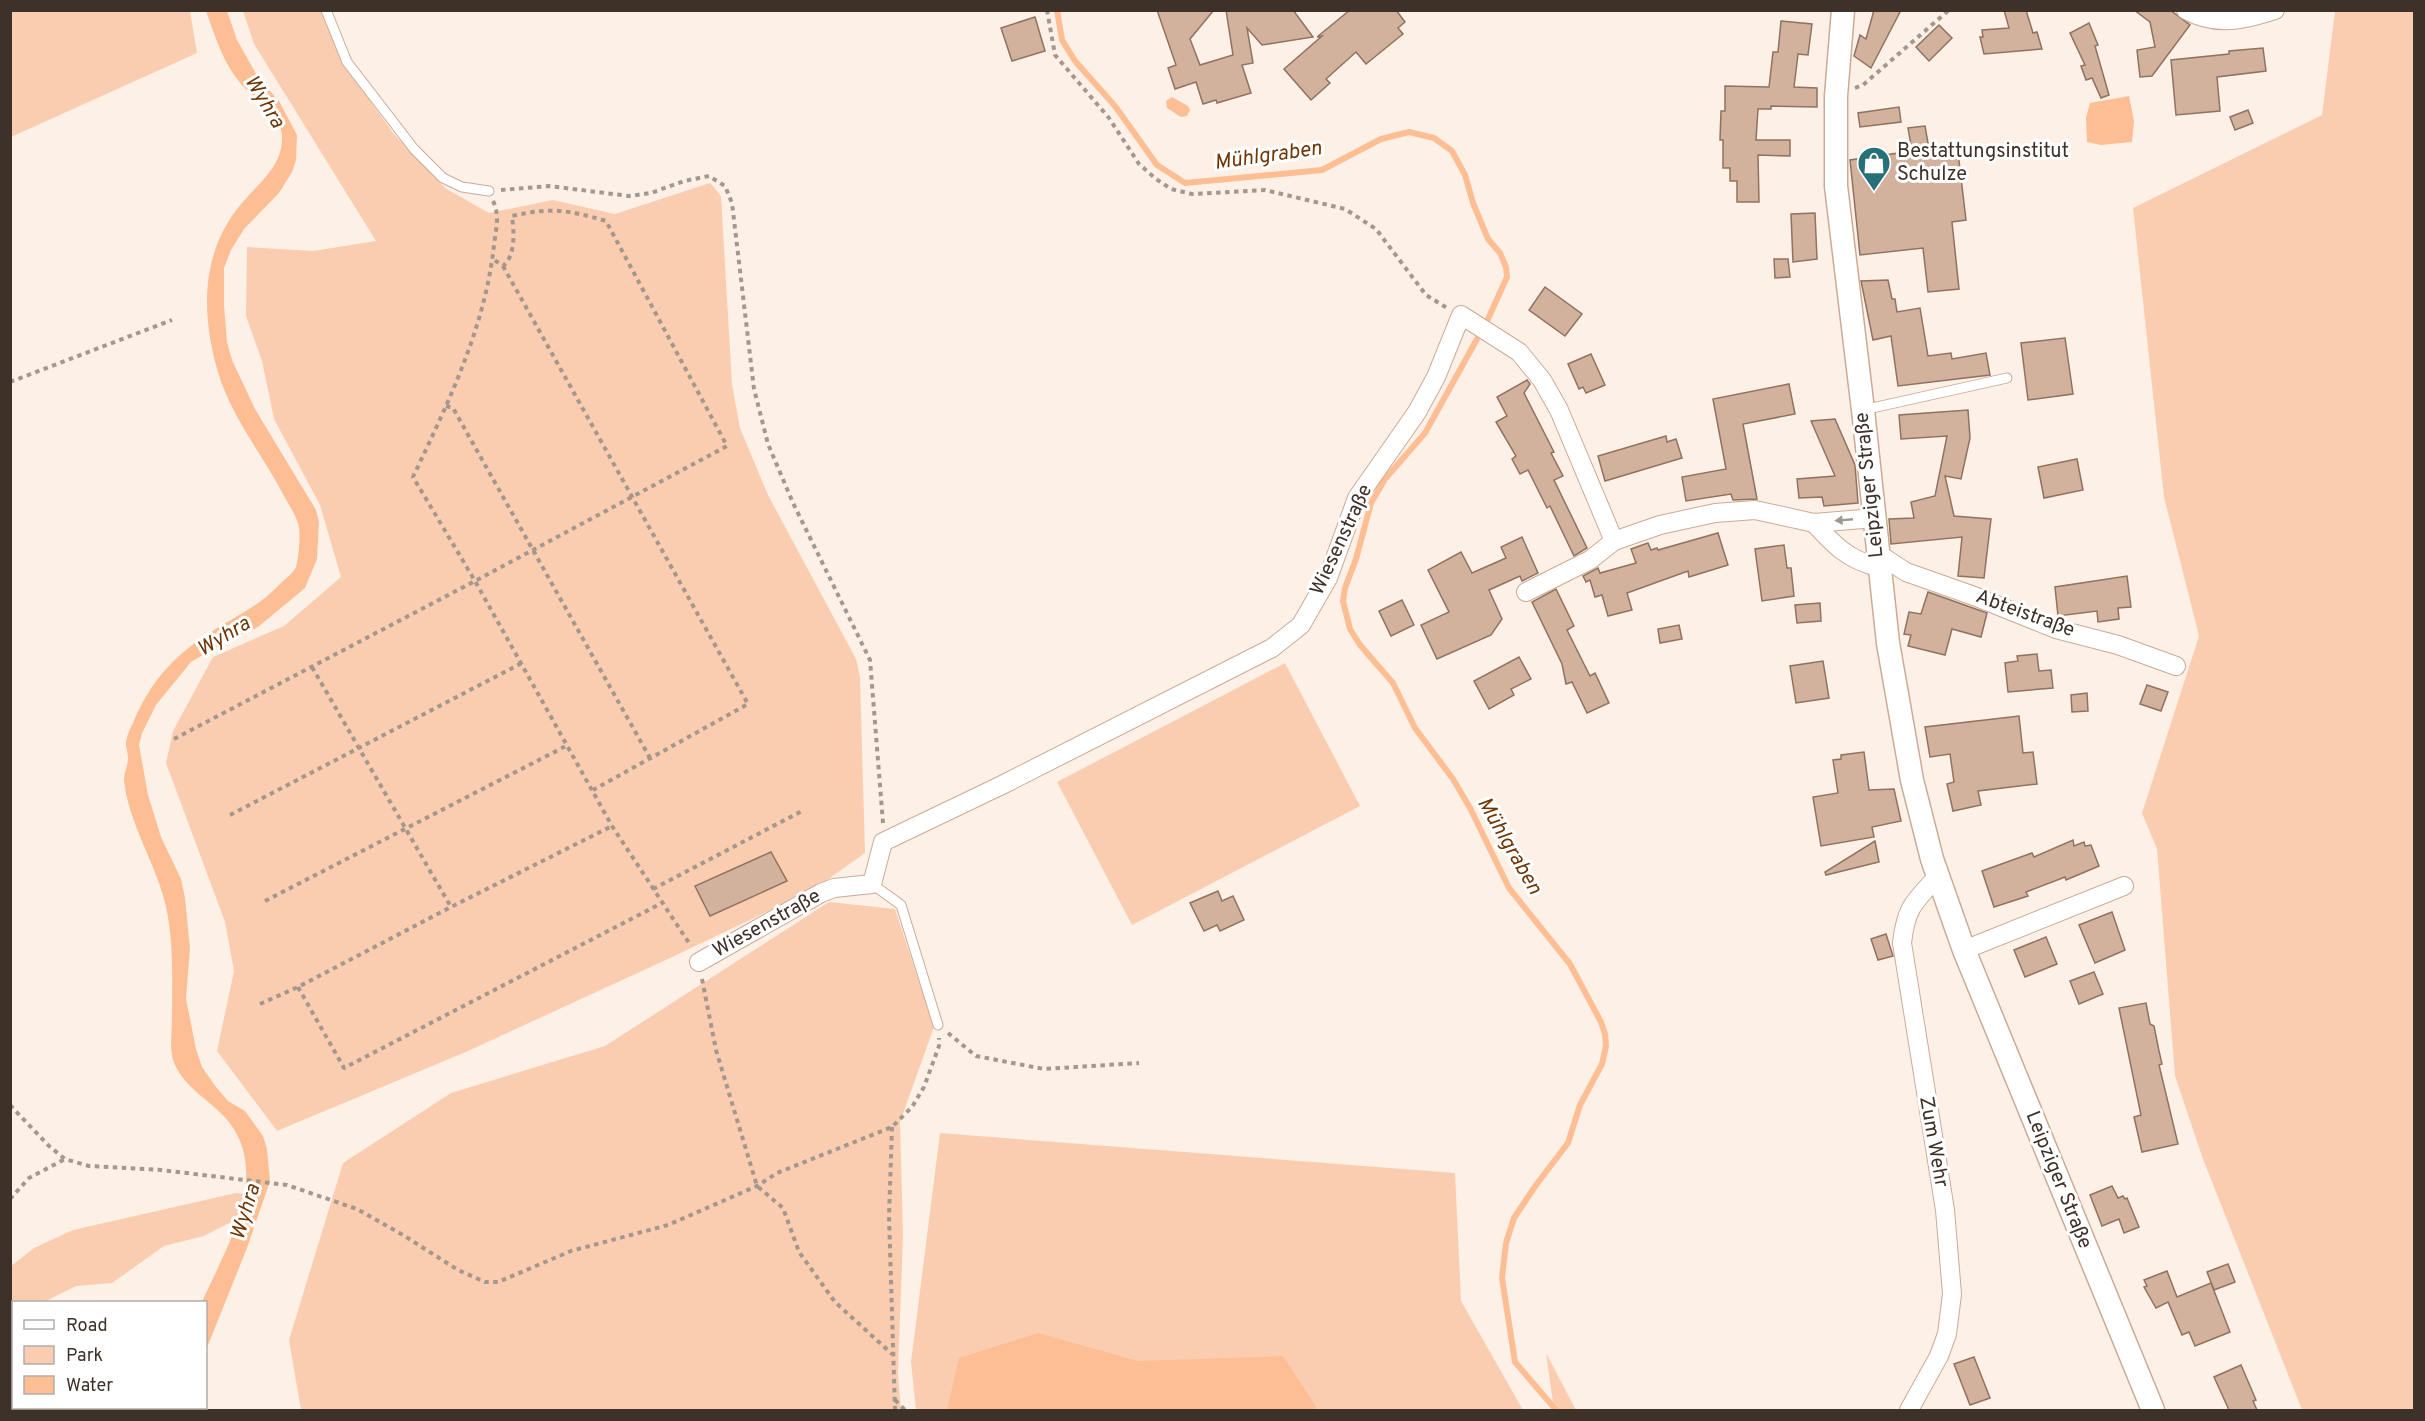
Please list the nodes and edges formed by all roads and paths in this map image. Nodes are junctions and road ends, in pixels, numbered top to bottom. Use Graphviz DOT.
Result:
graph roads {
  1 [pos="326,10"];
  2 [pos="1047,10"];
  3 [pos="1843,10"];
  4 [pos="1949,10"];
  5 [pos="2186,10"];
  6 [pos="2275,10"];
  7 [pos="1836,96"];
  8 [pos="489,191"];
  9 [pos="493,259"];
  10 [pos="503,266"];
  11 [pos="1461,315"];
  12 [pos="172,320"];
  13 [pos="2007,378"];
  14 [pos="10,382"];
  15 [pos="446,405"];
  16 [pos="1863,410"];
  17 [pos="632,498"];
  18 [pos="1875,518"];
  19 [pos="1814,523"];
  20 [pos="1614,541"];
  21 [pos="533,549"];
  22 [pos="1872,561"];
  23 [pos="475,581"];
  24 [pos="1526,592"];
  25 [pos="522,663"];
  26 [pos="2176,666"];
  27 [pos="312,667"];
  28 [pos="174,739"];
  29 [pos="568,745"];
  30 [pos="361,749"];
  31 [pos="650,758"];
  32 [pos="593,790"];
  33 [pos="802,811"];
  34 [pos="230,815"];
  35 [pos="612,826"];
  36 [pos="406,829"];
  37 [pos="884,842"];
  38 [pos="1938,876"];
  39 [pos="872,884"];
  40 [pos="2124,885"];
  41 [pos="653,889"];
  42 [pos="265,901"];
  43 [pos="662,903"];
  44 [pos="451,907"];
  45 [pos="1964,950"];
  46 [pos="699,962"];
  47 [pos="298,987"];
  48 [pos="260,1004"];
  49 [pos="938,1025"];
  50 [pos="1139,1063"];
  51 [pos="10,1105"];
  52 [pos="892,1128"];
  53 [pos="65,1159"];
  54 [pos="757,1186"];
  55 [pos="10,1199"];
  56 [pos="892,1354"];
  57 [pos="894,1399"];
  58 [pos="895,1410"];
  59 [pos="905,1410"];
  60 [pos="1909,1410"];
  61 [pos="2153,1410"];
  1 -- 8 [label="lane"];
  2 -- 11 [label="path"];
  3 -- 7 [label="street, Leipziger Straße"];
  4 -- 7 [label="path"];
  5 -- 6 [label="street"];
  7 -- 16 [label="street, Leipziger Straße"];
  8 -- 9 [label="path"];
  8 -- 37 [label="path"];
  9 -- 10 [label="path"];
  9 -- 15 [label="path"];
  10 -- 17 [label="path"];
  10 -- 17 [label="path"];
  11 -- 20 [label="street"];
  11 -- 37 [label="street, Wiesenstraße"];
  12 -- 14 [label="path"];
  13 -- 16 [label="lane"];
  15 -- 21 [label="path"];
  15 -- 23 [label="path"];
  16 -- 18 [label="street, Leipziger Straße"];
  17 -- 21 [label="path"];
  17 -- 31 [label="path"];
  18 -- 19 [label="street, one-way"];
  18 -- 22 [label="street, Leipziger Straße"];
  19 -- 20 [label="street"];
  19 -- 22 [label="street"];
  20 -- 24 [label="street"];
  21 -- 23 [label="path"];
  21 -- 31 [label="path"];
  22 -- 26 [label="street, Abteistraße"];
  22 -- 38 [label="street, Leipziger Straße"];
  23 -- 25 [label="path"];
  23 -- 27 [label="path"];
  25 -- 29 [label="path"];
  25 -- 30 [label="path"];
  27 -- 28 [label="path"];
  27 -- 30 [label="path"];
  29 -- 32 [label="path"];
  29 -- 36 [label="path"];
  30 -- 34 [label="path"];
  30 -- 36 [label="path"];
  31 -- 32 [label="path"];
  32 -- 35 [label="path"];
  33 -- 41 [label="path"];
  35 -- 41 [label="path"];
  35 -- 44 [label="path"];
  36 -- 42 [label="path"];
  36 -- 44 [label="path"];
  37 -- 39 [label="street"];
  38 -- 45 [label="street, Leipziger Straße"];
  38 -- 60 [label="street, Zum Wehr"];
  39 -- 46 [label="street, Wiesenstraße"];
  39 -- 49 [label="lane"];
  40 -- 45 [label="street"];
  41 -- 43 [label="path"];
  43 -- 46 [label="path"];
  43 -- 47 [label="path"];
  44 -- 47 [label="path"];
  45 -- 61 [label="street, Leipziger Straße"];
  46 -- 54 [label="path"];
  47 -- 48 [label="path"];
  49 -- 50 [label="path"];
  49 -- 52 [label="path"];
  51 -- 53 [label="path"];
  52 -- 54 [label="path"];
  52 -- 56 [label="path"];
  53 -- 54 [label="path"];
  53 -- 55 [label="path"];
  54 -- 56 [label="path"];
  56 -- 57 [label="path"];
  57 -- 58 [label="path"];
  57 -- 59 [label="path"];
}
